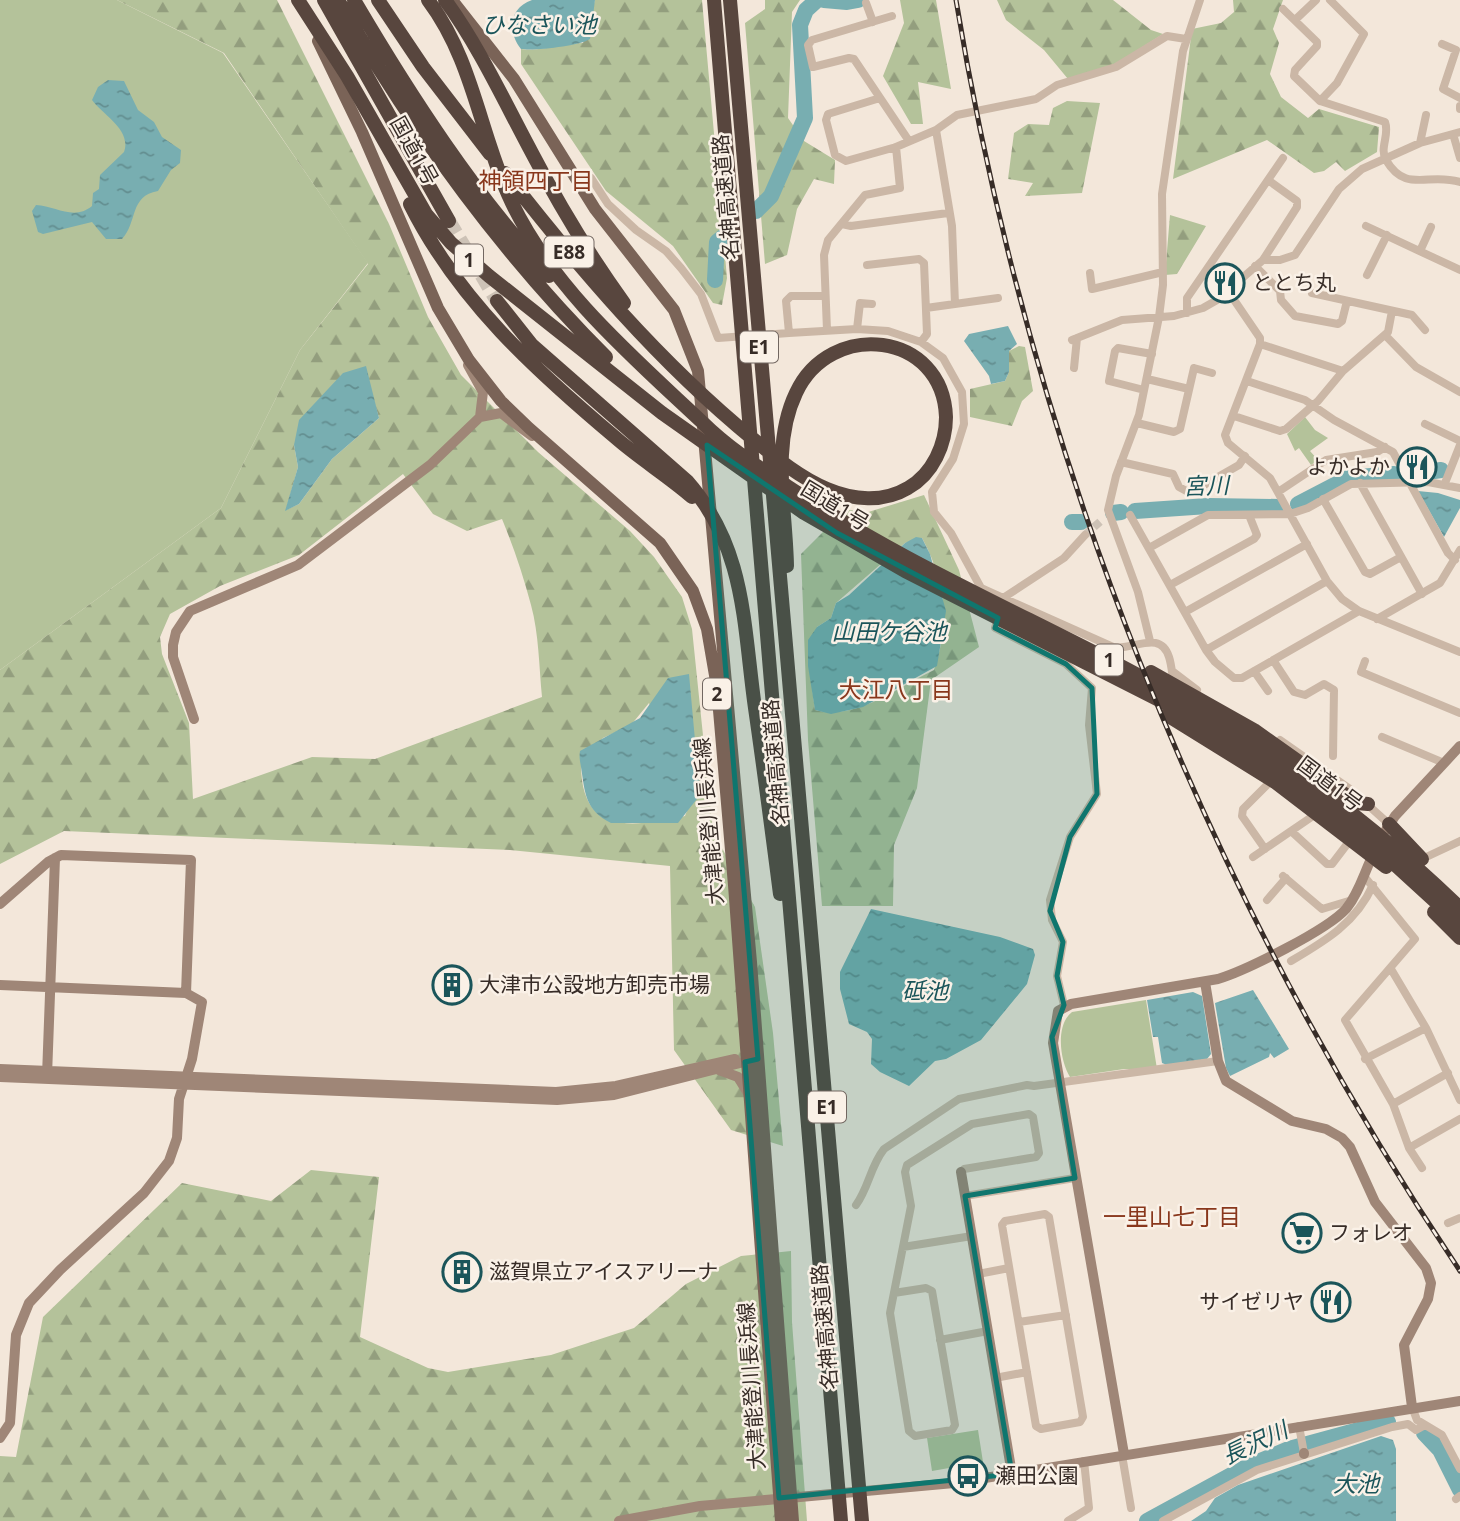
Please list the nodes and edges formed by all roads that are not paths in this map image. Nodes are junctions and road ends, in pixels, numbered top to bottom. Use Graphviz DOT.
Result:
graph roads {
  1 [pos="298,0"];
  2 [pos="324,0"];
  3 [pos="338,0"];
  4 [pos="354,0"];
  5 [pos="378,0"];
  6 [pos="428,0"];
  7 [pos="444,0"];
  8 [pos="452,0"];
  9 [pos="715,0"];
  10 [pos="730,0"];
  11 [pos="1200,0"];
  12 [pos="1316,0"];
  13 [pos="1330,0"];
  14 [pos="866,3"];
  15 [pos="1283,9"];
  16 [pos="892,16"];
  17 [pos="1295,20"];
  18 [pos="873,22"];
  19 [pos="1186,38"];
  20 [pos="1442,44"];
  21 [pos="1460,97"];
  22 [pos="880,98"];
  23 [pos="1320,101"];
  24 [pos="364,104"];
  25 [pos="1426,115"];
  26 [pos="936,130"];
  27 [pos="1456,133"];
  28 [pos="909,141"];
  29 [pos="1420,144"];
  30 [pos="895,147"];
  31 [pos="1283,158"];
  32 [pos="1460,158"];
  33 [pos="1386,160"];
  34 [pos="1268,180"];
  35 [pos="1460,182"];
  36 [pos="579,185"];
  37 [pos="948,212"];
  38 [pos="449,221"];
  39 [pos="842,224"];
  40 [pos="1366,226"];
  41 [pos="1431,227"];
  42 [pos="1387,236"];
  43 [pos="1420,251"];
  44 [pos="1263,260"];
  45 [pos="867,265"];
  46 [pos="1255,266"];
  47 [pos="1460,270"];
  48 [pos="1163,272"];
  49 [pos="1090,273"];
  50 [pos="1367,275"];
  51 [pos="1228,291"];
  52 [pos="1312,293"];
  53 [pos="825,296"];
  54 [pos="998,298"];
  55 [pos="497,301"];
  56 [pos="1347,301"];
  57 [pos="872,304"];
  58 [pos="955,304"];
  59 [pos="926,308"];
  60 [pos="1392,311"];
  61 [pos="1187,313"];
  62 [pos="1159,317"];
  63 [pos="857,329"];
  64 [pos="827,330"];
  65 [pos="1425,330"];
  66 [pos="789,333"];
  67 [pos="1385,335"];
  68 [pos="921,342"];
  69 [pos="1260,344"];
  70 [pos="460,347"];
  71 [pos="1152,354"];
  72 [pos="1074,368"];
  73 [pos="1343,371"];
  74 [pos="1212,373"];
  75 [pos="693,375"];
  76 [pos="1147,379"];
  77 [pos="1247,381"];
  78 [pos="1189,389"];
  79 [pos="1144,390"];
  80 [pos="1460,392"];
  81 [pos="1313,405"];
  82 [pos="1234,416"];
  83 [pos="480,417"];
  84 [pos="701,422"];
  85 [pos="1137,423"];
  86 [pos="1425,424"];
  87 [pos="1460,443"];
  88 [pos="549,445"];
  89 [pos="1385,447"];
  90 [pos="716,451"];
  91 [pos="1245,456"];
  92 [pos="1121,462"];
  93 [pos="1408,482"];
  94 [pos="1360,483"];
  95 [pos="1445,483"];
  96 [pos="1460,488"];
  97 [pos="1278,492"];
  98 [pos="1323,499"];
  99 [pos="1290,514"];
  100 [pos="1130,515"];
  101 [pos="1249,515"];
  102 [pos="1085,535"];
  103 [pos="1307,544"];
  104 [pos="1149,548"];
  105 [pos="723,550"];
  106 [pos="1460,550"];
  107 [pos="1401,557"];
  108 [pos="1455,560"];
  109 [pos="1327,581"];
  110 [pos="1170,585"];
  111 [pos="1422,594"];
  112 [pos="1003,598"];
  113 [pos="1359,611"];
  114 [pos="1185,612"];
  115 [pos="1377,619"];
  116 [pos="1080,634"];
  117 [pos="1062,636"];
  118 [pos="1150,640"];
  119 [pos="1206,650"];
  120 [pos="1460,652"];
  121 [pos="1273,660"];
  122 [pos="1071,661"];
  123 [pos="1365,661"];
  124 [pos="1172,671"];
  125 [pos="1254,671"];
  126 [pos="1268,691"];
  127 [pos="790,693"];
  128 [pos="1460,713"];
  129 [pos="194,719"];
  130 [pos="1382,737"];
  131 [pos="1459,749"];
  132 [pos="1333,757"];
  133 [pos="1444,763"];
  134 [pos="1268,784"];
  135 [pos="1368,804"];
  136 [pos="1312,816"];
  137 [pos="1389,824"];
  138 [pos="1291,831"];
  139 [pos="1460,841"];
  140 [pos="1348,843"];
  141 [pos="1265,849"];
  142 [pos="1370,854"];
  143 [pos="55,858"];
  144 [pos="1253,858"];
  145 [pos="1422,859"];
  146 [pos="1364,876"];
  147 [pos="1374,885"];
  148 [pos="1460,895"];
  149 [pos="1352,900"];
  150 [pos="1267,901"];
  151 [pos="0,904"];
  152 [pos="1460,908"];
  153 [pos="1460,924"];
  154 [pos="1460,938"];
  155 [pos="1291,961"];
  156 [pos="1391,969"];
  157 [pos="1205,982"];
  158 [pos="0,985"];
  159 [pos="51,987"];
  160 [pos="186,993"];
  161 [pos="1064,1006"];
  162 [pos="1426,1028"];
  163 [pos="750,1059"];
  164 [pos="1365,1059"];
  165 [pos="1218,1062"];
  166 [pos="804,1065"];
  167 [pos="0,1069"];
  168 [pos="718,1070"];
  169 [pos="1448,1073"];
  170 [pos="47,1075"];
  171 [pos="0,1077"];
  172 [pos="186,1081"];
  173 [pos="1060,1083"];
  174 [pos="748,1093"];
  175 [pos="1460,1100"];
  176 [pos="1393,1104"];
  177 [pos="1460,1119"];
  178 [pos="1409,1148"];
  179 [pos="1422,1168"];
  180 [pos="961,1172"];
  181 [pos="1075,1178"];
  182 [pos="965,1196"];
  183 [pos="856,1205"];
  184 [pos="1460,1218"];
  185 [pos="1448,1223"];
  186 [pos="972,1236"];
  187 [pos="903,1247"];
  188 [pos="1009,1268"];
  189 [pos="978,1274"];
  190 [pos="894,1293"];
  191 [pos="1066,1315"];
  192 [pos="1019,1322"];
  193 [pos="988,1331"];
  194 [pos="940,1339"];
  195 [pos="1027,1372"];
  196 [pos="995,1378"];
  197 [pos="1460,1401"];
  198 [pos="1412,1407"];
  199 [pos="1425,1425"];
  200 [pos="1299,1426"];
  201 [pos="0,1438"];
  202 [pos="1460,1443"];
  203 [pos="1447,1444"];
  204 [pos="1304,1453"];
  205 [pos="1123,1454"];
  206 [pos="1084,1461"];
  207 [pos="1460,1469"];
  208 [pos="1012,1474"];
  209 [pos="785,1497"];
  210 [pos="1131,1508"];
  211 [pos="619,1521"];
  212 [pos="781,1521"];
  213 [pos="793,1521"];
  214 [pos="841,1521"];
  215 [pos="862,1521"];
  216 [pos="1068,1521"];
  217 [pos="1163,1521"];
  1 -- 24 [label="highway, 国道1号 / 1"];
  1 -- 70 [label="main road, 大津能登川長浜線 / 2"];
  2 -- 38 [label="highway"];
  3 -- 90 [label="highway, E88"];
  4 -- 84 [label="highway, E88"];
  5 -- 75 [label="highway, E88"];
  6 -- 84 [label="highway, 国道1号 / 1"];
  7 -- 75 [label="highway"];
  8 -- 36 [label="main road, 大津能登川長浜線 / 2"];
  9 -- 166 [label="highway, 名神高速道路 / E1"];
  10 -- 127 [label="highway, 名神高速道路 / E1"];
  11 -- 19 [label="street"];
  12 -- 17 [label="street"];
  13 -- 23 [label="street"];
  14 -- 18 [label="street"];
  15 -- 17 [label="street"];
  16 -- 18 [label="street"];
  17 -- 23 [label="street"];
  18 -- 22 [label="street"];
  19 -- 26 [label="street"];
  19 -- 48 [label="street"];
  20 -- 21 [label="street"];
  22 -- 28 [label="street"];
  22 -- 30 [label="street"];
  23 -- 33 [label="street"];
  24 -- 90 [label="highway, 国道1号 / 1"];
  24 -- 105 [label="highway"];
  25 -- 29 [label="street"];
  26 -- 28 [label="street"];
  26 -- 37 [label="street"];
  27 -- 29 [label="street"];
  27 -- 32 [label="street"];
  28 -- 30 [label="street"];
  29 -- 33 [label="street"];
  30 -- 39 [label="street"];
  31 -- 34 [label="street"];
  33 -- 35 [label="street"];
  33 -- 44 [label="street"];
  34 -- 44 [label="street"];
  34 -- 61 [label="street"];
  36 -- 66 [label="street"];
  36 -- 75 [label="main road, 大津能登川長浜線 / 2"];
  37 -- 39 [label="street"];
  37 -- 58 [label="street"];
  39 -- 53 [label="street"];
  40 -- 42 [label="street"];
  41 -- 43 [label="street"];
  42 -- 43 [label="street"];
  42 -- 50 [label="street"];
  43 -- 47 [label="street"];
  44 -- 46 [label="street"];
  45 -- 59 [label="street"];
  46 -- 51 [label="street"];
  46 -- 56 [label="street"];
  48 -- 49 [label="street"];
  48 -- 62 [label="street"];
  51 -- 61 [label="street"];
  51 -- 69 [label="street"];
  52 -- 56 [label="street"];
  53 -- 64 [label="street"];
  53 -- 66 [label="street"];
  54 -- 58 [label="street"];
  55 -- 105 [label="highway"];
  56 -- 60 [label="street"];
  57 -- 63 [label="street"];
  58 -- 59 [label="street"];
  59 -- 68 [label="street"];
  60 -- 65 [label="street"];
  60 -- 67 [label="street"];
  61 -- 62 [label="street"];
  62 -- 71 [label="street"];
  62 -- 72 [label="street"];
  63 -- 64 [label="street"];
  63 -- 68 [label="street"];
  64 -- 66 [label="street"];
  67 -- 73 [label="street"];
  67 -- 80 [label="street"];
  68 -- 112 [label="street"];
  69 -- 73 [label="street"];
  69 -- 77 [label="street"];
  70 -- 83 [label="street"];
  70 -- 88 [label="main road, 大津能登川長浜線 / 2"];
  71 -- 76 [label="street"];
  71 -- 79 [label="street"];
  73 -- 81 [label="street"];
  74 -- 78 [label="street"];
  75 -- 105 [label="main road, 大津能登川長浜線 / 2"];
  75 -- 127 [label="highway, E88"];
  76 -- 78 [label="street"];
  76 -- 79 [label="street"];
  77 -- 81 [label="street"];
  77 -- 82 [label="street"];
  78 -- 85 [label="street"];
  79 -- 85 [label="street"];
  81 -- 82 [label="street"];
  81 -- 89 [label="street"];
  82 -- 91 [label="street"];
  83 -- 88 [label="street"];
  83 -- 129 [label="street"];
  84 -- 117 [label="highway, 国道1号 / 1"];
  85 -- 92 [label="street"];
  86 -- 87 [label="street"];
  87 -- 95 [label="street"];
  88 -- 163 [label="main road, 大津能登川長浜線 / 2"];
  89 -- 93 [label="street"];
  89 -- 97 [label="street"];
  90 -- 122 [label="highway, 国道1号 / 1"];
  91 -- 92 [label="street"];
  91 -- 97 [label="street"];
  92 -- 118 [label="street"];
  93 -- 94 [label="street"];
  93 -- 95 [label="street"];
  93 -- 108 [label="street"];
  94 -- 98 [label="street"];
  94 -- 107 [label="street"];
  95 -- 96 [label="street"];
  97 -- 99 [label="street"];
  98 -- 99 [label="street"];
  98 -- 107 [label="street"];
  99 -- 101 [label="street"];
  99 -- 103 [label="street"];
  100 -- 104 [label="street"];
  101 -- 104 [label="street"];
  101 -- 110 [label="street"];
  102 -- 112 [label="street"];
  103 -- 109 [label="street"];
  103 -- 114 [label="street"];
  104 -- 110 [label="street"];
  105 -- 163 [label="main road, 大津能登川長浜線 / 2"];
  105 -- 166 [label="highway"];
  106 -- 108 [label="street"];
  107 -- 111 [label="street"];
  108 -- 111 [label="street"];
  109 -- 113 [label="street"];
  109 -- 119 [label="street"];
  110 -- 114 [label="street"];
  111 -- 115 [label="street"];
  112 -- 116 [label="street"];
  112 -- 122 [label="street"];
  113 -- 115 [label="street"];
  113 -- 121 [label="street"];
  114 -- 119 [label="street"];
  115 -- 120 [label="street"];
  116 -- 118 [label="street"];
  116 -- 122 [label="street"];
  117 -- 135 [label="highway"];
  117 -- 152 [label="highway, 国道1号 / 1"];
  118 -- 124 [label="street"];
  119 -- 125 [label="street"];
  121 -- 125 [label="street"];
  121 -- 132 [label="street"];
  122 -- 142 [label="highway"];
  122 -- 153 [label="highway, 国道1号 / 1"];
  122 -- 161 [label="street"];
  123 -- 128 [label="street"];
  124 -- 134 [label="street"];
  124 -- 135 [label="street"];
  125 -- 126 [label="street"];
  127 -- 215 [label="highway, 名神高速道路 / E1"];
  130 -- 133 [label="street"];
  131 -- 133 [label="street"];
  133 -- 137 [label="street"];
  134 -- 136 [label="street"];
  134 -- 141 [label="street"];
  135 -- 137 [label="street"];
  136 -- 138 [label="street"];
  136 -- 140 [label="street"];
  137 -- 142 [label="street"];
  137 -- 145 [label="highway"];
  138 -- 140 [label="street"];
  138 -- 141 [label="street"];
  139 -- 145 [label="street"];
  140 -- 142 [label="street"];
  141 -- 144 [label="street"];
  142 -- 146 [label="street"];
  142 -- 154 [label="highway"];
  143 -- 151 [label="street"];
  143 -- 159 [label="street"];
  143 -- 160 [label="street"];
  145 -- 148 [label="highway"];
  146 -- 147 [label="street"];
  146 -- 149 [label="street"];
  147 -- 155 [label="street"];
  147 -- 156 [label="street"];
  149 -- 150 [label="street"];
  149 -- 157 [label="street"];
  156 -- 162 [label="street"];
  156 -- 164 [label="street"];
  157 -- 161 [label="street"];
  157 -- 165 [label="street"];
  158 -- 159 [label="street"];
  159 -- 160 [label="street"];
  159 -- 170 [label="street"];
  160 -- 172 [label="street"];
  161 -- 173 [label="street"];
  162 -- 164 [label="street"];
  162 -- 169 [label="street"];
  163 -- 168 [label="street"];
  163 -- 172 [label="street"];
  163 -- 174 [label="main road, 大津能登川長浜線 / 2"];
  163 -- 209 [label="main road, 大津能登川長浜線 / 2"];
  164 -- 176 [label="street"];
  165 -- 173 [label="street"];
  165 -- 198 [label="street"];
  166 -- 214 [label="highway, 名神高速道路 / E1"];
  167 -- 170 [label="street"];
  168 -- 172 [label="street"];
  168 -- 174 [label="street"];
  169 -- 175 [label="street"];
  169 -- 176 [label="street"];
  170 -- 171 [label="street"];
  170 -- 172 [label="street"];
  172 -- 201 [label="street"];
  173 -- 181 [label="street"];
  173 -- 183 [label="street"];
  174 -- 209 [label="main road, 大津能登川長浜線 / 2"];
  176 -- 178 [label="street"];
  177 -- 178 [label="street"];
  178 -- 179 [label="street"];
  180 -- 182 [label="street"];
  180 -- 187 [label="street"];
  181 -- 182 [label="street"];
  181 -- 205 [label="street"];
  182 -- 186 [label="street"];
  184 -- 185 [label="street"];
  186 -- 187 [label="street"];
  186 -- 189 [label="street"];
  187 -- 190 [label="street"];
  188 -- 189 [label="street"];
  188 -- 191 [label="street"];
  188 -- 192 [label="street"];
  189 -- 193 [label="street"];
  190 -- 194 [label="street"];
  190 -- 194 [label="street"];
  191 -- 192 [label="street"];
  191 -- 195 [label="street"];
  192 -- 195 [label="street"];
  193 -- 194 [label="street"];
  193 -- 196 [label="street"];
  195 -- 196 [label="street"];
  196 -- 208 [label="street"];
  197 -- 198 [label="street"];
  198 -- 199 [label="street"];
  198 -- 200 [label="street"];
  199 -- 203 [label="street"];
  199 -- 204 [label="street"];
  200 -- 204 [label="street"];
  200 -- 205 [label="street"];
  202 -- 203 [label="street"];
  203 -- 207 [label="street"];
  204 -- 217 [label="street"];
  205 -- 206 [label="street"];
  205 -- 210 [label="street"];
  206 -- 208 [label="street"];
  206 -- 216 [label="street"];
  208 -- 209 [label="street"];
  209 -- 211 [label="street"];
  209 -- 212 [label="main road, 大津能登川長浜線 / 2"];
  209 -- 213 [label="main road, 大津能登川長浜線 / 2"];
}
